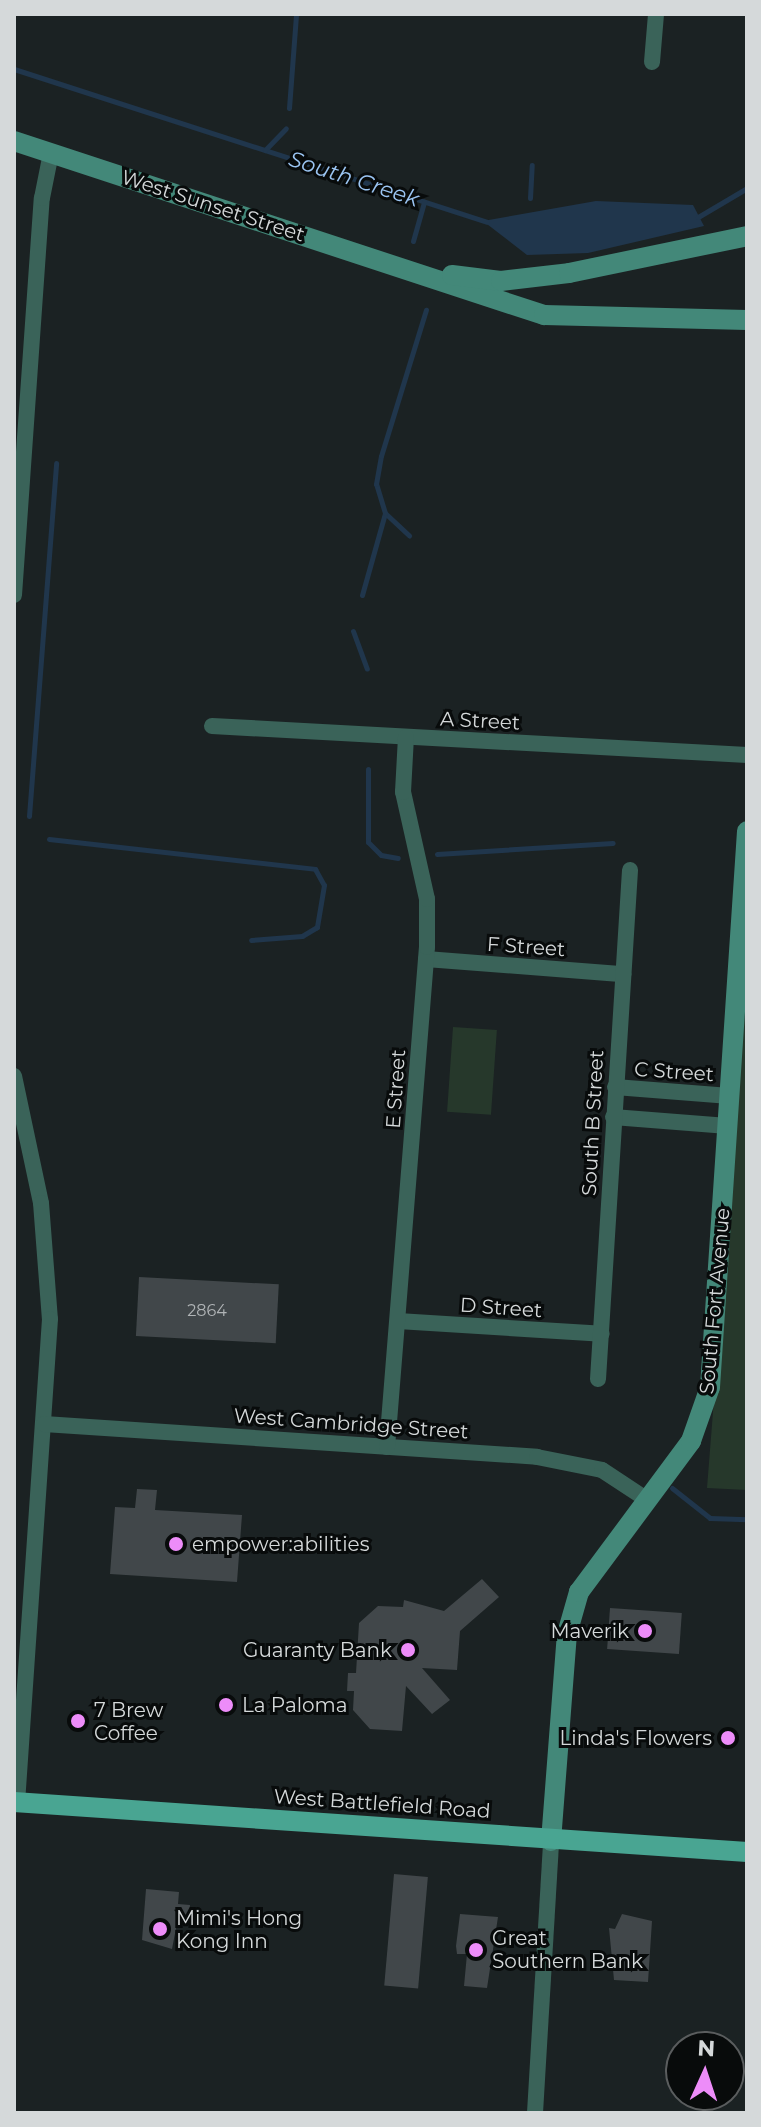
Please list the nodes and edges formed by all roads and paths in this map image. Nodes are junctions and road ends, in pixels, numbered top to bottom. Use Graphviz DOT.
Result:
graph roads {
  1 [pos="656,14"];
  2 [pos="652,62"];
  3 [pos="14,141"];
  4 [pos="51,153"];
  5 [pos="747,236"];
  6 [pos="412,271"];
  7 [pos="747,320"];
  8 [pos="14,595"];
  9 [pos="212,726"];
  10 [pos="406,737"];
  11 [pos="747,755"];
  12 [pos="747,831"];
  13 [pos="630,870"];
  14 [pos="426,959"];
  15 [pos="623,974"];
  16 [pos="14,1076"];
  17 [pos="615,1087"];
  18 [pos="730,1096"];
  19 [pos="613,1117"];
  20 [pos="728,1126"];
  21 [pos="398,1321"];
  22 [pos="602,1334"];
  23 [pos="598,1379"];
  24 [pos="44,1424"];
  25 [pos="387,1447"];
  26 [pos="646,1499"];
  27 [pos="16,1802"];
  28 [pos="551,1841"];
  29 [pos="747,1852"];
  30 [pos="535,2113"];
  1 -- 2 [label="street"];
  3 -- 4 [label="main road, West Sunset Street"];
  4 -- 6 [label="main road, West Sunset Street"];
  4 -- 8 [label="street"];
  5 -- 6 [label="main road, West Sunset Street"];
  6 -- 7 [label="main road, West Sunset Street"];
  9 -- 10 [label="street, A Street"];
  10 -- 11 [label="street, A Street"];
  10 -- 14 [label="street, E Street"];
  12 -- 18 [label="main road, South Fort Avenue"];
  13 -- 15 [label="street, South B Street"];
  14 -- 15 [label="street, F Street"];
  14 -- 21 [label="street, E Street"];
  15 -- 17 [label="street, South B Street"];
  16 -- 24 [label="street"];
  17 -- 18 [label="street, C Street"];
  17 -- 19 [label="street, South B Street"];
  18 -- 20 [label="main road, South Fort Avenue"];
  19 -- 20 [label="street"];
  19 -- 22 [label="street, South B Street"];
  20 -- 26 [label="main road, South Fort Avenue"];
  21 -- 22 [label="street, D Street"];
  21 -- 25 [label="street, E Street"];
  22 -- 23 [label="street, South B Street"];
  24 -- 25 [label="street, West Cambridge Street"];
  24 -- 27 [label="street"];
  25 -- 26 [label="street, West Cambridge Street"];
  26 -- 28 [label="main road, South Fort Avenue"];
  27 -- 28 [label="main road, West Battlefield Road"];
  28 -- 29 [label="main road, West Battlefield Road"];
  28 -- 30 [label="street, South Fort Avenue"];
}
